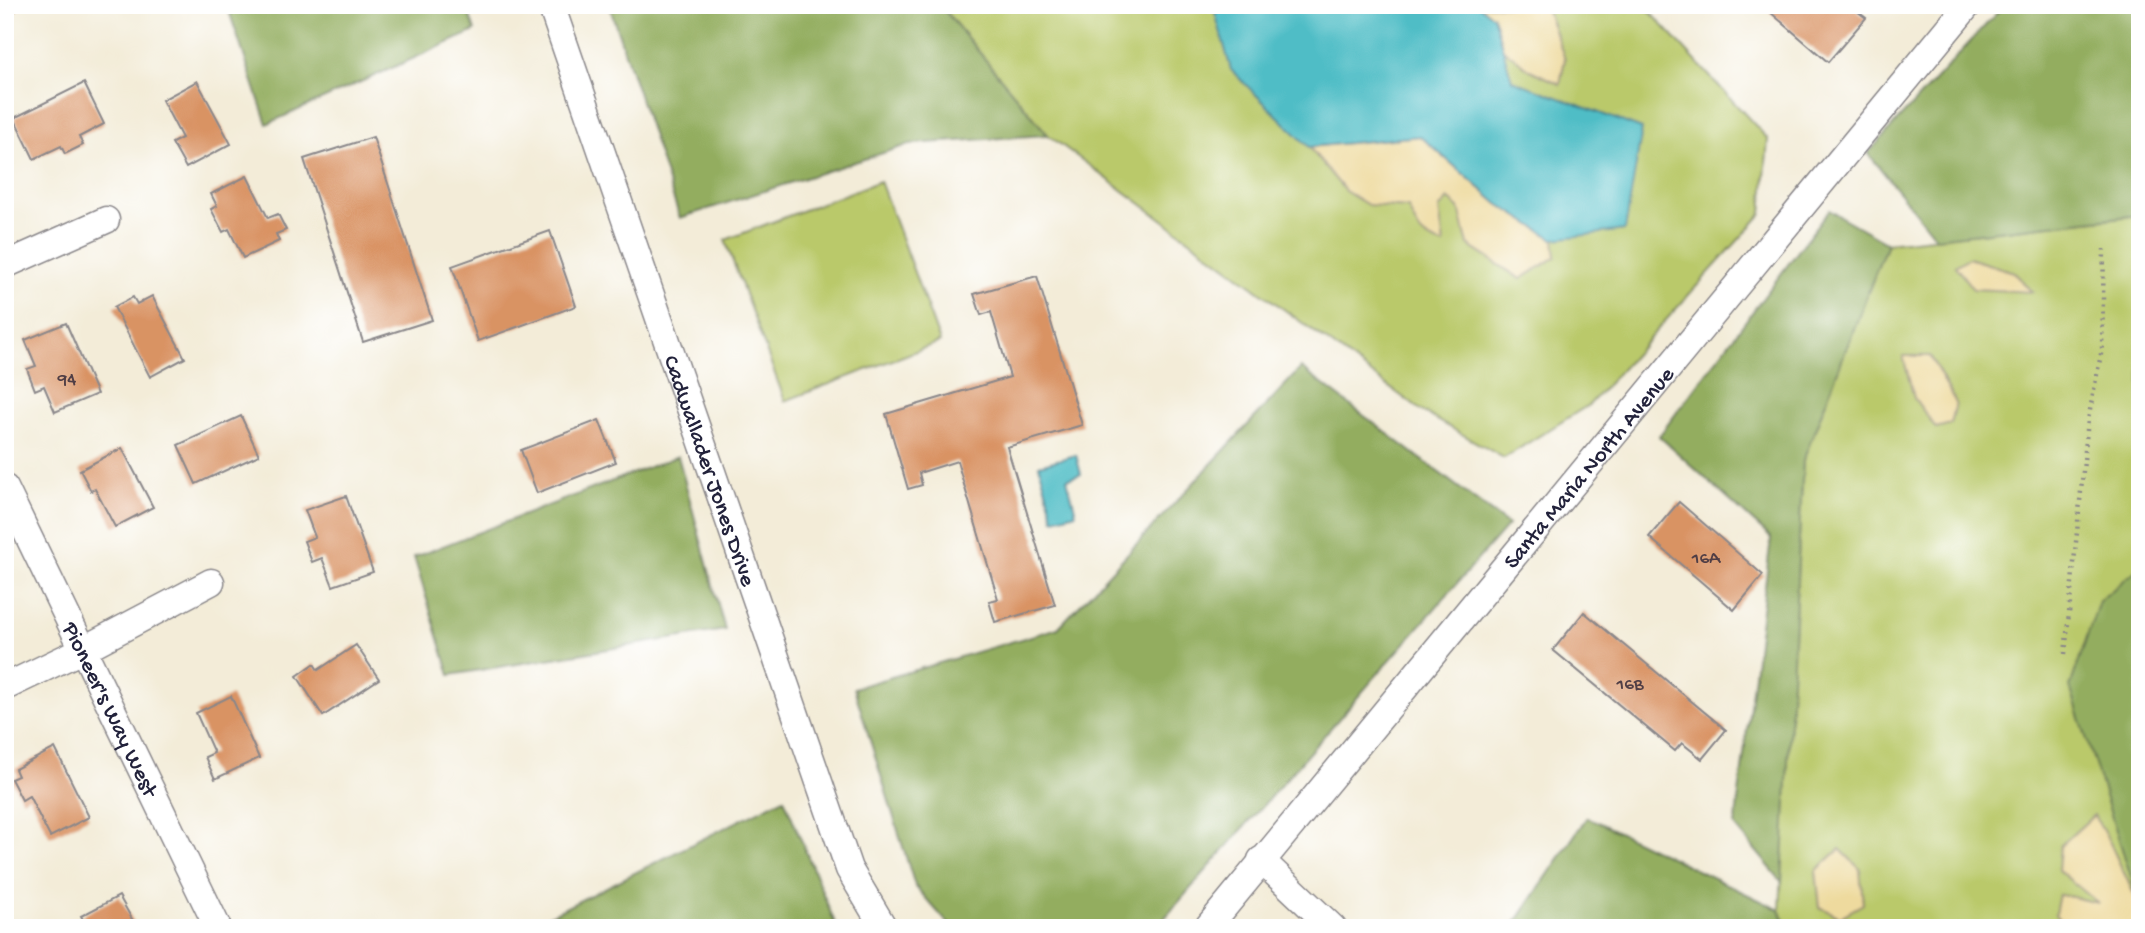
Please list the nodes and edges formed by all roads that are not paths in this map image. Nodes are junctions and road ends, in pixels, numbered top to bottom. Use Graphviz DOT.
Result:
graph roads {
  1 [pos="551,5"];
  2 [pos="1968,5"];
  3 [pos="106,220"];
  4 [pos="5,265"];
  5 [pos="5,488"];
  6 [pos="211,582"];
  7 [pos="84,649"];
  8 [pos="5,687"];
  9 [pos="1261,860"];
  10 [pos="218,928"];
  11 [pos="884,928"];
  12 [pos="1207,928"];
  13 [pos="1333,928"];
  1 -- 11 [label="street, Cadwallader Jones Drive"];
  2 -- 9 [label="street, Santa Maria North Avenue"];
  3 -- 4 [label="street"];
  5 -- 7 [label="street, Pioneer's Way West"];
  6 -- 7 [label="street"];
  7 -- 8 [label="street"];
  7 -- 10 [label="street, Pioneer's Way West"];
  9 -- 12 [label="street, Santa Maria North Avenue"];
  9 -- 13 [label="street"];
}
